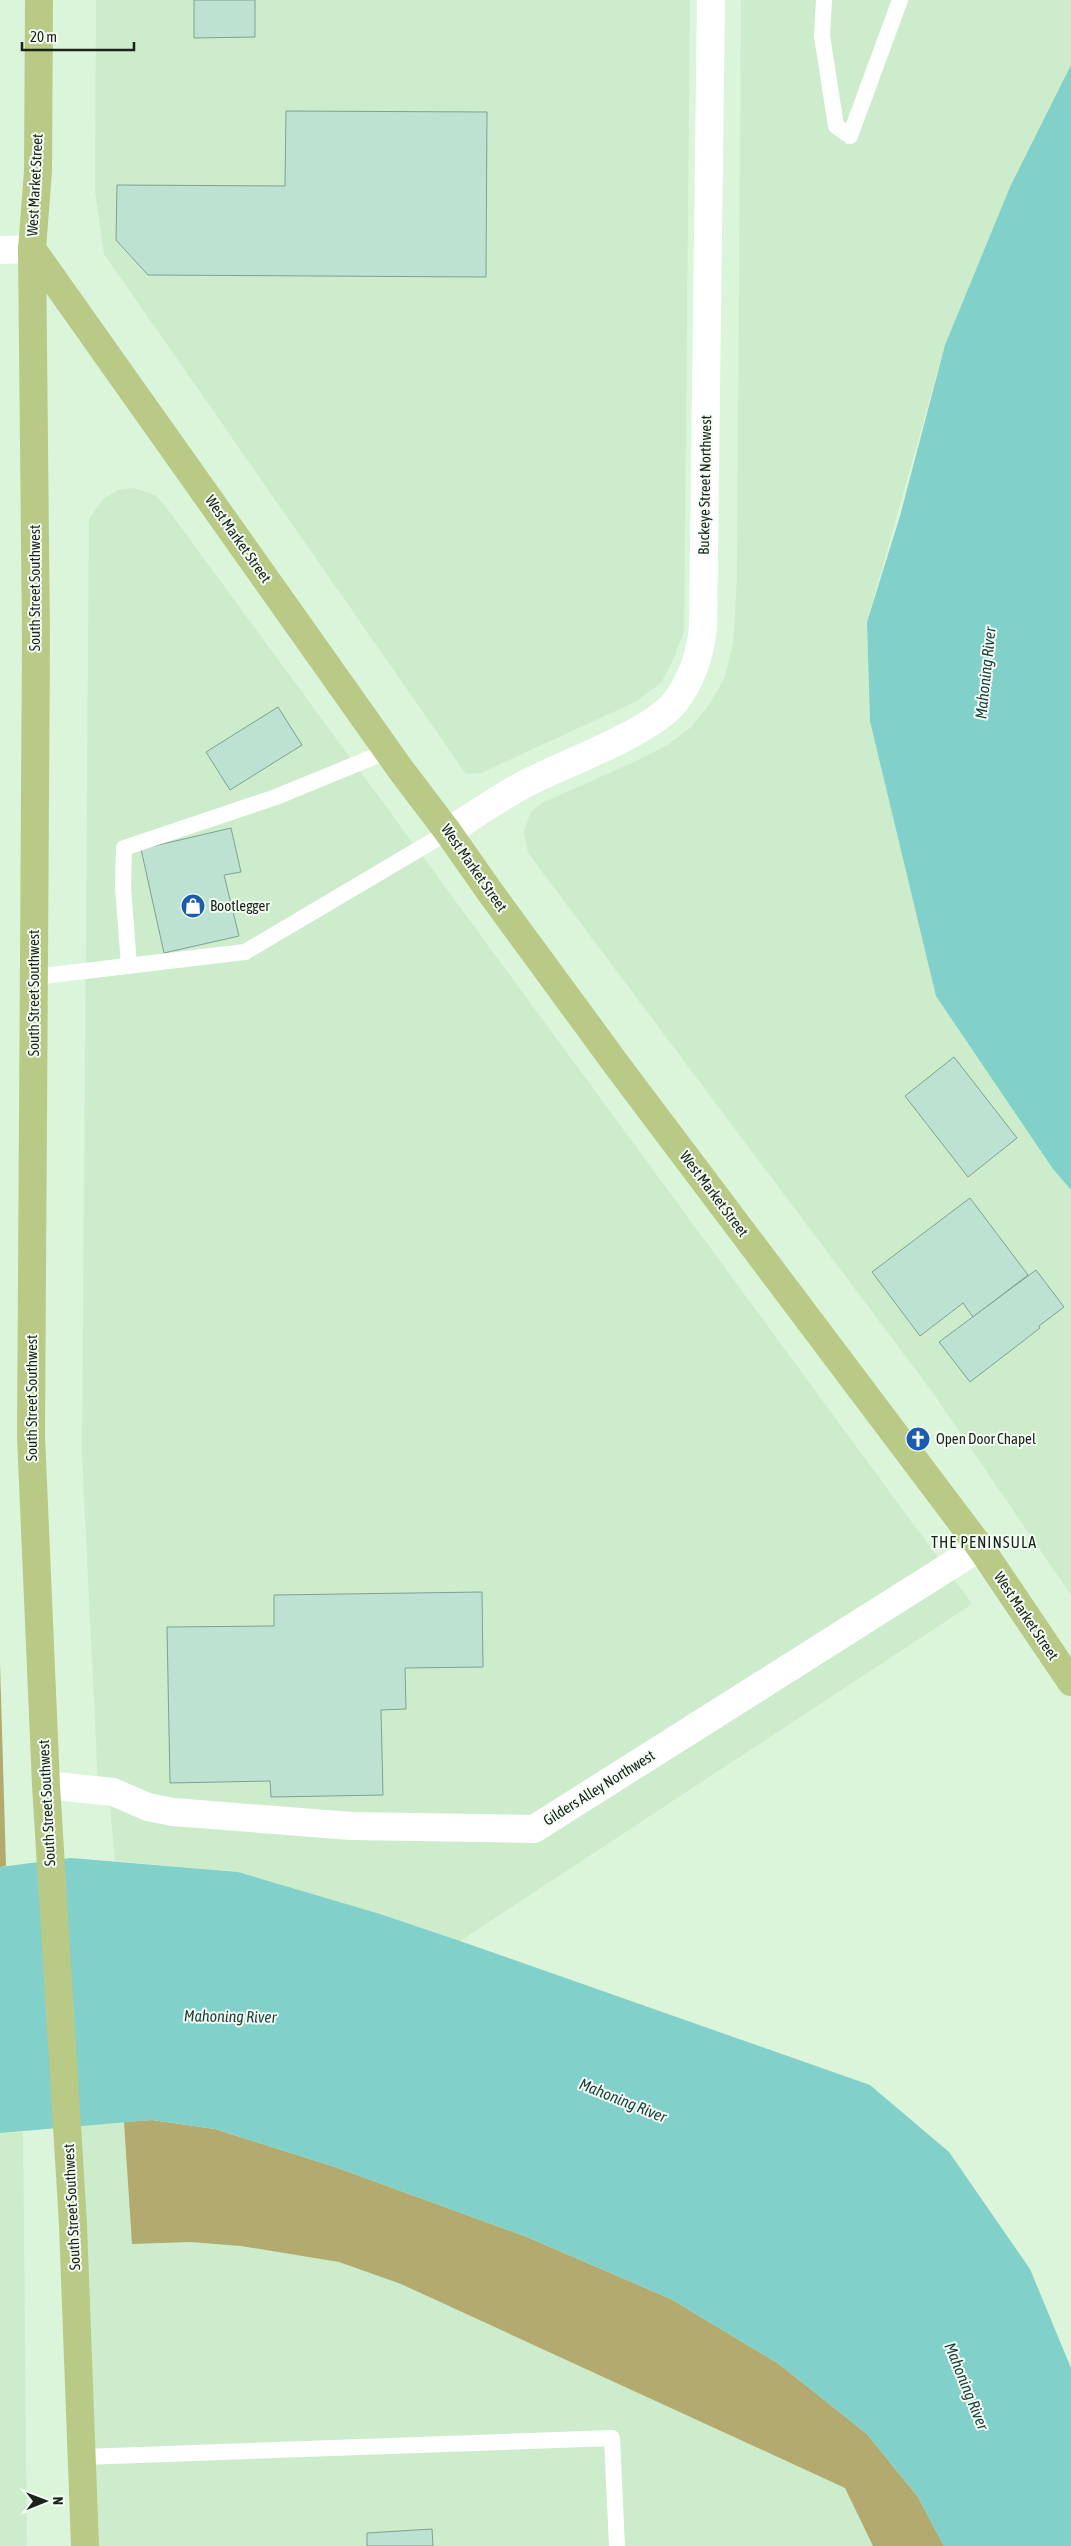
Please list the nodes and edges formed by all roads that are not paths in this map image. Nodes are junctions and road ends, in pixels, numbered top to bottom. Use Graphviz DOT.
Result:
graph roads {
  1 [pos="39,0"];
  2 [pos="710,0"];
  3 [pos="824,0"];
  4 [pos="900,0"];
  5 [pos="32,249"];
  6 [pos="0,250"];
  7 [pos="388,751"];
  8 [pos="448,832"];
  9 [pos="129,966"];
  10 [pos="34,977"];
  11 [pos="980,1547"];
  12 [pos="1071,1682"];
  13 [pos="46,1785"];
  14 [pos="83,2457"];
  15 [pos="86,2546"];
  16 [pos="617,2546"];
  1 -- 5 [label="main road, West Market Street"];
  2 -- 8 [label="street, Buckeye Street Northwest"];
  3 -- 4 [label="lane"];
  5 -- 6 [label="street"];
  5 -- 7 [label="main road, West Market Street"];
  5 -- 10 [label="main road, South Street Southwest"];
  7 -- 8 [label="main road, West Market Street"];
  7 -- 9 [label="lane"];
  8 -- 9 [label="lane"];
  8 -- 11 [label="main road, West Market Street"];
  9 -- 10 [label="lane"];
  10 -- 13 [label="main road, South Street Southwest"];
  11 -- 12 [label="main road, West Market Street"];
  11 -- 13 [label="street, Gilders Alley Northwest"];
  13 -- 14 [label="main road, South Street Southwest"];
  14 -- 15 [label="main road, South Street Southwest"];
  14 -- 16 [label="lane"];
}
